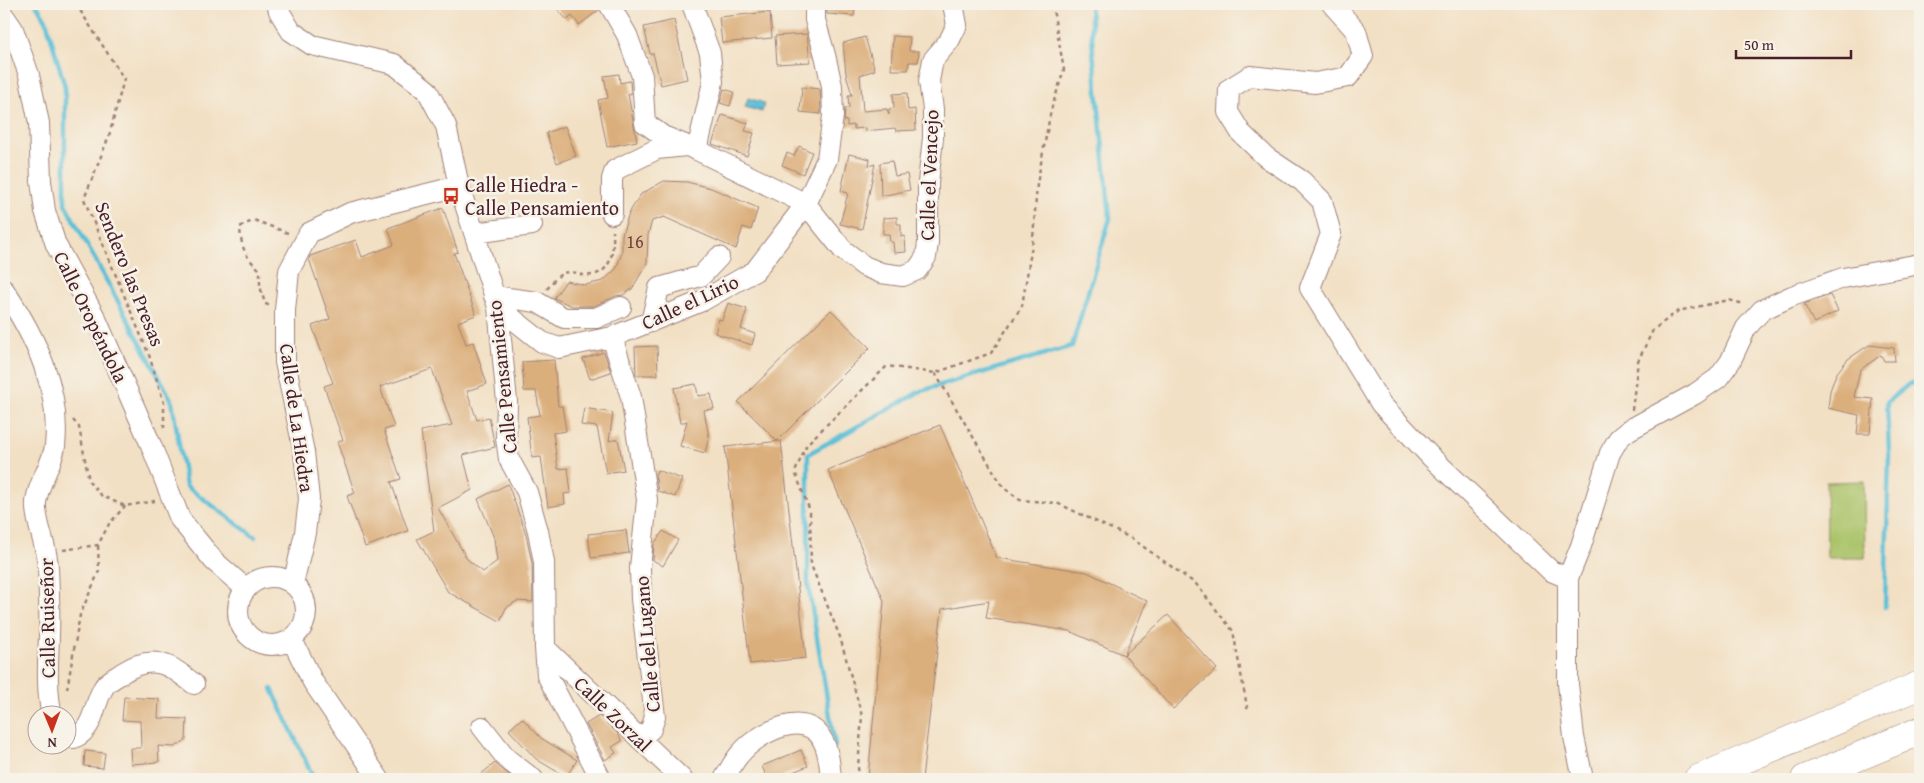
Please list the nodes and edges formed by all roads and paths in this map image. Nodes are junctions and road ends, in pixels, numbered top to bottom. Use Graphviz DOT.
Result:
graph roads {
  1 [pos="76,4"];
  2 [pos="608,4"];
  3 [pos="692,4"];
  4 [pos="814,4"];
  5 [pos="953,4"];
  6 [pos="1052,4"];
  7 [pos="1332,4"];
  8 [pos="281,6"];
  9 [pos="4,16"];
  10 [pos="692,148"];
  11 [pos="459,186"];
  12 [pos="806,204"];
  13 [pos="612,214"];
  14 [pos="532,225"];
  15 [pos="310,233"];
  16 [pos="474,233"];
  17 [pos="718,257"];
  18 [pos="1920,264"];
  19 [pos="5,293"];
  20 [pos="496,301"];
  21 [pos="537,302"];
  22 [pos="621,307"];
  23 [pos="285,310"];
  24 [pos="1762,310"];
  25 [pos="651,322"];
  26 [pos="612,337"];
  27 [pos="935,373"];
  28 [pos="53,406"];
  29 [pos="1629,430"];
  30 [pos="151,445"];
  31 [pos="171,498"];
  32 [pos="125,506"];
  33 [pos="98,545"];
  34 [pos="47,553"];
  35 [pos="1568,578"];
  36 [pos="293,584"];
  37 [pos="246,589"];
  38 [pos="292,640"];
  39 [pos="545,648"];
  40 [pos="194,684"];
  41 [pos="1920,685"];
  42 [pos="65,696"];
  43 [pos="51,706"];
  44 [pos="1248,712"];
  45 [pos="482,727"];
  46 [pos="1920,731"];
  47 [pos="78,736"];
  48 [pos="640,739"];
  49 [pos="1582,776"];
  50 [pos="379,779"];
  51 [pos="533,779"];
  52 [pos="601,779"];
  53 [pos="682,779"];
  54 [pos="724,779"];
  55 [pos="831,779"];
  56 [pos="859,779"];
  57 [pos="1698,779"];
  58 [pos="1805,779"];
  1 -- 30 [label="path, Sendero las Presas"];
  2 -- 10 [label="street"];
  3 -- 10 [label="street"];
  4 -- 12 [label="street, Calle el Lirio"];
  5 -- 12 [label="street, Calle el Vencejo"];
  6 -- 27 [label="path"];
  7 -- 35 [label="street"];
  8 -- 11 [label="street, Calle Pensamiento"];
  9 -- 30 [label="street, Calle Oropéndola"];
  10 -- 12 [label="street"];
  10 -- 13 [label="street"];
  11 -- 15 [label="street"];
  11 -- 16 [label="street, Calle Pensamiento"];
  12 -- 25 [label="street, Calle el Lirio"];
  13 -- 21 [label="path"];
  14 -- 16 [label="street"];
  15 -- 23 [label="street, Calle de La Hiedra"];
  15 -- 23 [label="path"];
  16 -- 20 [label="street, Calle Pensamiento"];
  17 -- 25 [label="street"];
  18 -- 24 [label="street"];
  19 -- 28 [label="street, Calle Ruiseñor"];
  20 -- 21 [label="street"];
  20 -- 26 [label="street, Calle el Lirio"];
  20 -- 39 [label="street, Calle Pensamiento"];
  21 -- 22 [label="street"];
  23 -- 36 [label="street, Calle de La Hiedra"];
  24 -- 29 [label="street"];
  24 -- 29 [label="path"];
  25 -- 26 [label="street, Calle el Lirio"];
  26 -- 48 [label="street, Calle del Lugano"];
  27 -- 44 [label="path"];
  27 -- 56 [label="path"];
  28 -- 32 [label="path"];
  28 -- 34 [label="street, Calle Ruiseñor"];
  29 -- 35 [label="street"];
  30 -- 31 [label="street, Calle Oropéndola"];
  31 -- 32 [label="path"];
  31 -- 37 [label="street, Calle Oropéndola"];
  32 -- 33 [label="path"];
  33 -- 34 [label="path"];
  33 -- 42 [label="path"];
  34 -- 43 [label="street, Calle Ruiseñor"];
  35 -- 49 [label="street"];
  36 -- 37 [label="street"];
  36 -- 38 [label="street"];
  37 -- 38 [label="street"];
  38 -- 50 [label="street"];
  39 -- 48 [label="street, Calle Zorzal"];
  39 -- 52 [label="street, Calle Pensamiento"];
  40 -- 47 [label="street"];
  41 -- 57 [label="highway"];
  45 -- 51 [label="street"];
  46 -- 58 [label="highway"];
  48 -- 53 [label="street, Calle Zorzal"];
  54 -- 55 [label="street"];
}
